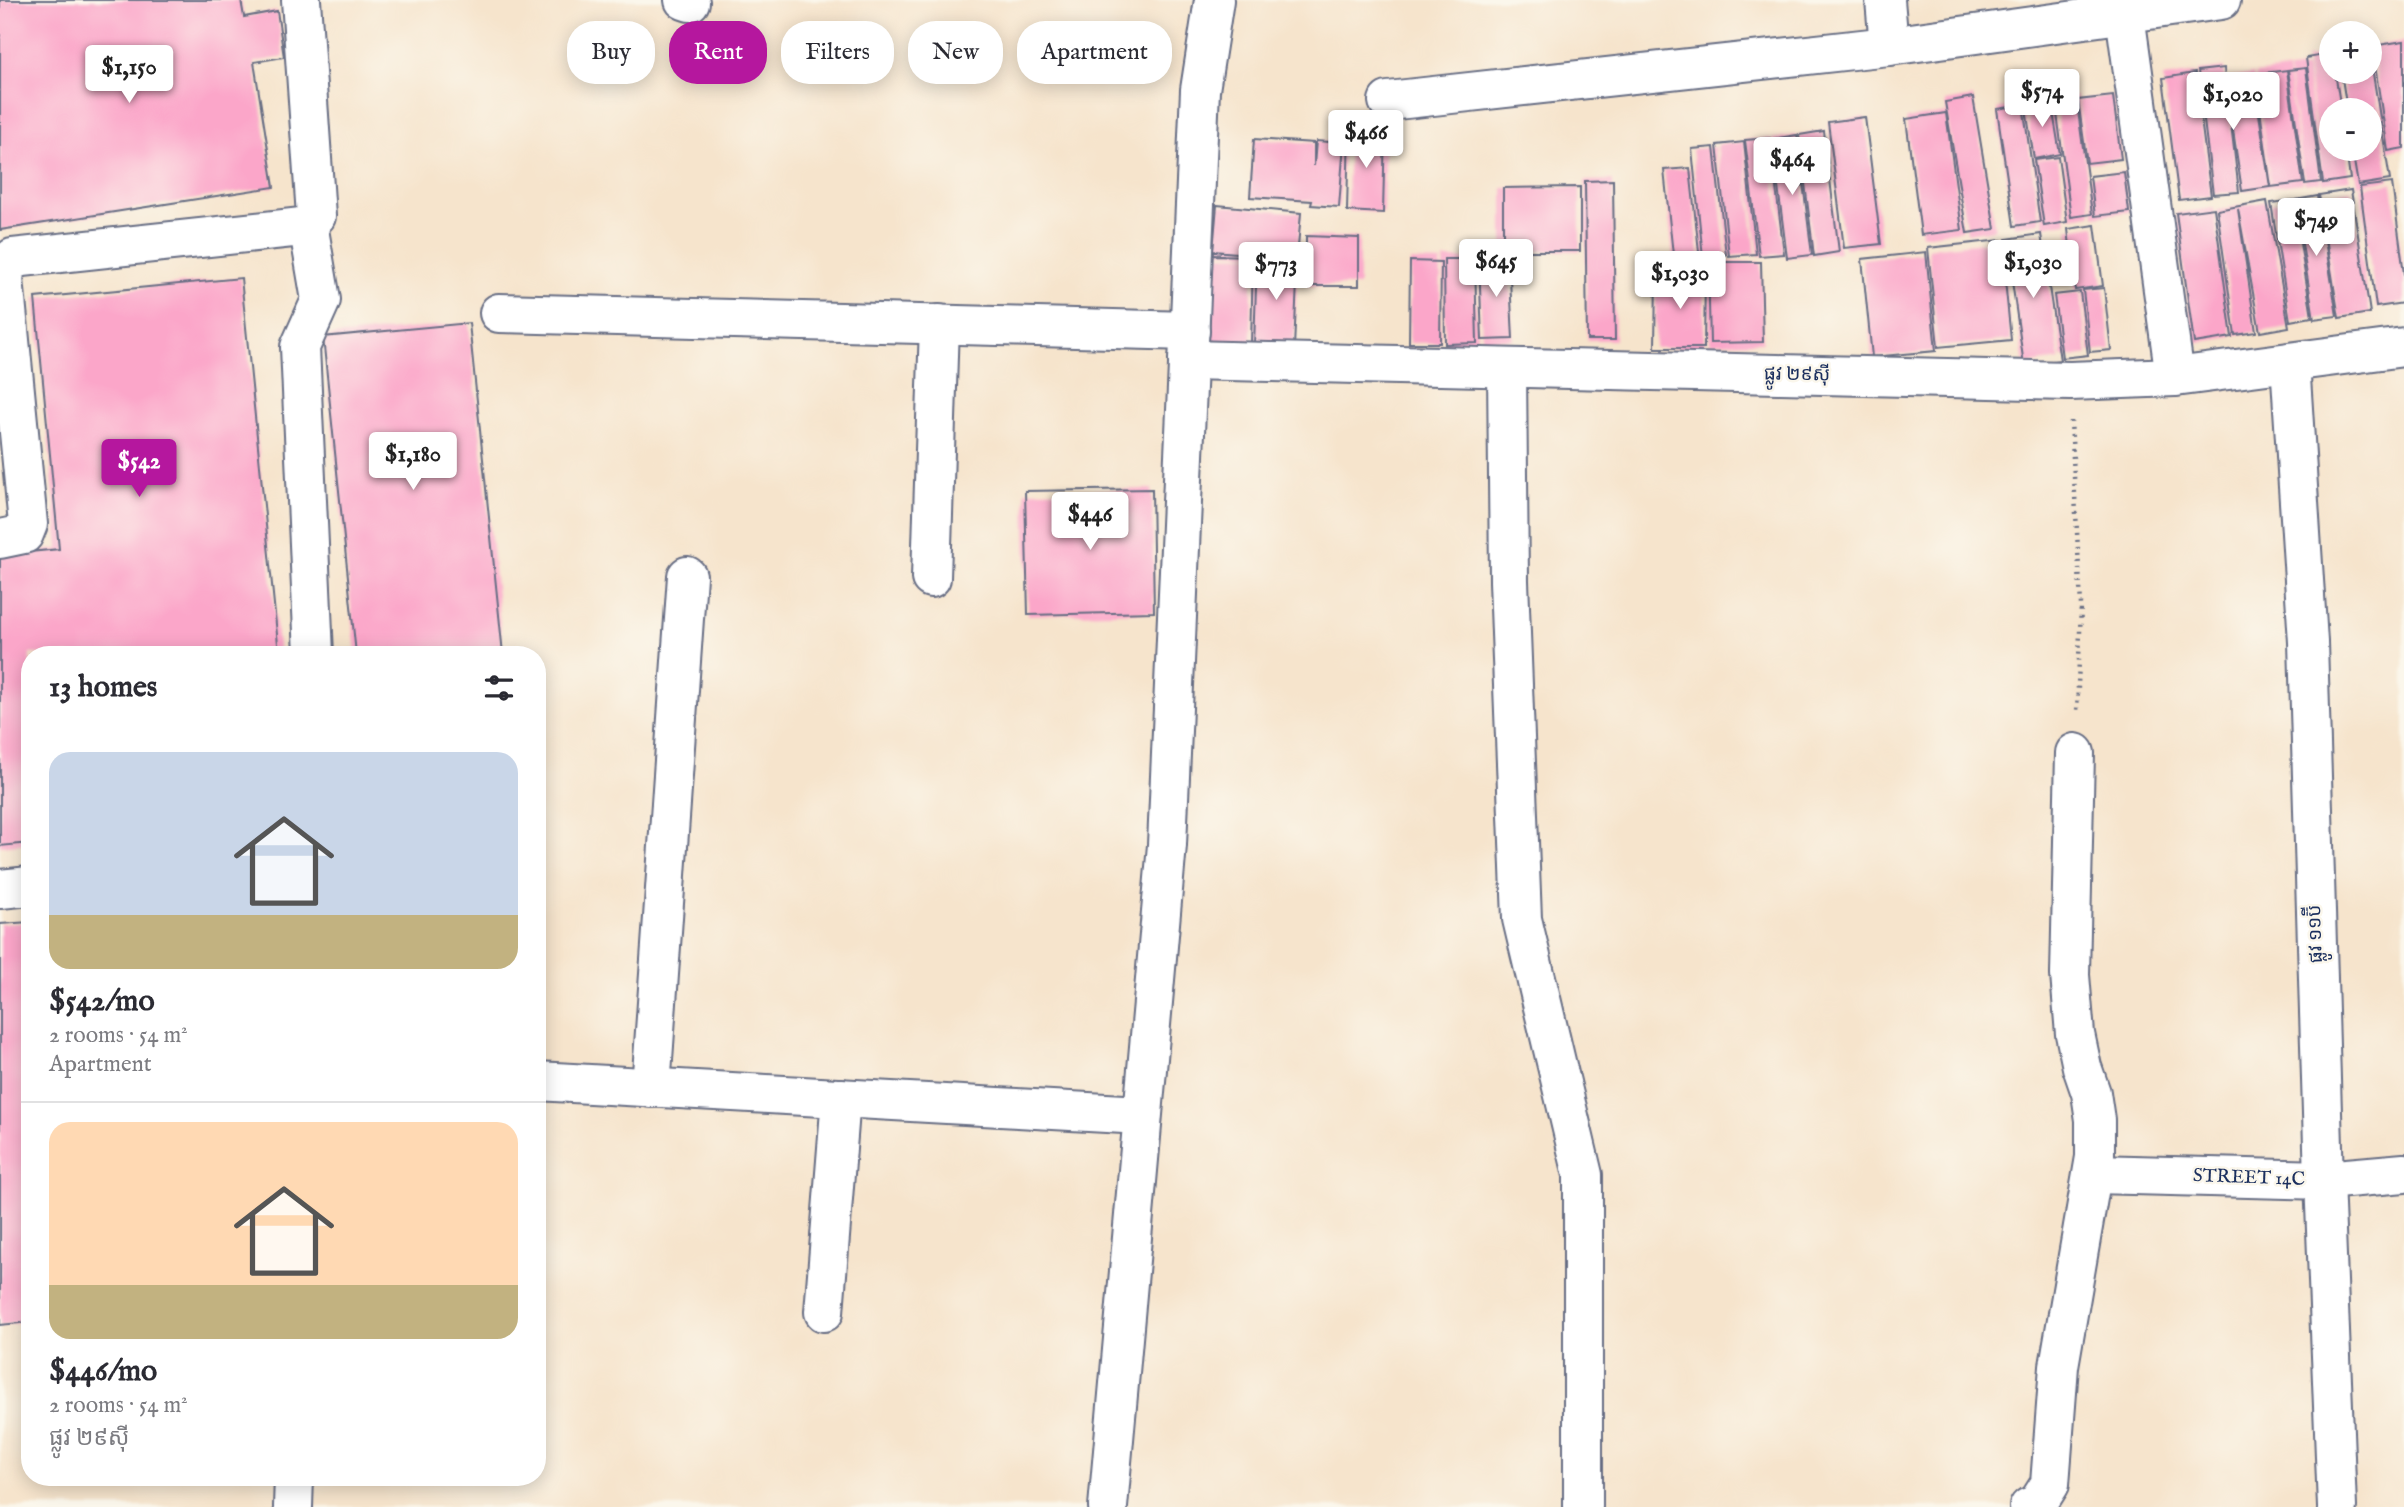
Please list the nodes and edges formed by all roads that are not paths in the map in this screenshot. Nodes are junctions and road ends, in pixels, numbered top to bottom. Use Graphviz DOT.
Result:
graph roads {
  1 [pos="301,0"];
  2 [pos="1214,0"];
  3 [pos="1885,0"];
  4 [pos="2221,0"];
  5 [pos="2124,7"];
  6 [pos="1889,46"];
  7 [pos="1388,101"];
  8 [pos="308,224"];
  9 [pos="499,313"];
  10 [pos="939,324"];
  11 [pos="1189,346"];
  12 [pos="2404,347"];
  13 [pos="2290,362"];
  14 [pos="1507,369"];
  15 [pos="2175,377"];
  16 [pos="0,539"];
  17 [pos="687,576"];
  18 [pos="931,578"];
  19 [pos="314,646"];
  20 [pos="2075,753"];
  21 [pos="21,887"];
  22 [pos="0,889"];
  23 [pos="546,1081"];
  24 [pos="651,1087"];
  25 [pos="841,1098"];
  26 [pos="1142,1115"];
  27 [pos="2404,1173"];
  28 [pos="2094,1174"];
  29 [pos="2323,1180"];
  30 [pos="824,1312"];
  31 [pos="294,1486"];
  32 [pos="293,1507"];
  33 [pos="1108,1507"];
  34 [pos="1583,1507"];
  35 [pos="2029,1507"];
  36 [pos="2337,1507"];
  1 -- 8 [label="street"];
  2 -- 11 [label="street"];
  3 -- 6 [label="street"];
  4 -- 5 [label="street"];
  5 -- 6 [label="street"];
  5 -- 15 [label="street"];
  6 -- 7 [label="street"];
  8 -- 16 [label="street"];
  8 -- 19 [label="street"];
  9 -- 10 [label="street, ផ្លូវ ២៩ស៊ី"];
  10 -- 11 [label="street, ផ្លូវ ២៩ស៊ី"];
  10 -- 18 [label="street"];
  11 -- 14 [label="street, ផ្លូវ ២៩ស៊ី"];
  11 -- 26 [label="street"];
  12 -- 13 [label="street, ផ្លូវ ២៩ស៊ី"];
  13 -- 15 [label="street, ផ្លូវ ២៩ស៊ី"];
  13 -- 29 [label="street, ផ្លូវ ១១ប៊ី"];
  14 -- 15 [label="street, ផ្លូវ ២៩ស៊ី"];
  14 -- 34 [label="street"];
  17 -- 24 [label="street"];
  20 -- 28 [label="street"];
  21 -- 22 [label="street"];
  23 -- 24 [label="street"];
  24 -- 25 [label="street"];
  25 -- 26 [label="street"];
  25 -- 30 [label="street"];
  26 -- 33 [label="street"];
  27 -- 29 [label="street, STREET 14C"];
  28 -- 29 [label="street, STREET 14C"];
  28 -- 35 [label="street"];
  29 -- 36 [label="street, ផ្លូវ ១១ប៊ី"];
  31 -- 32 [label="street"];
}
